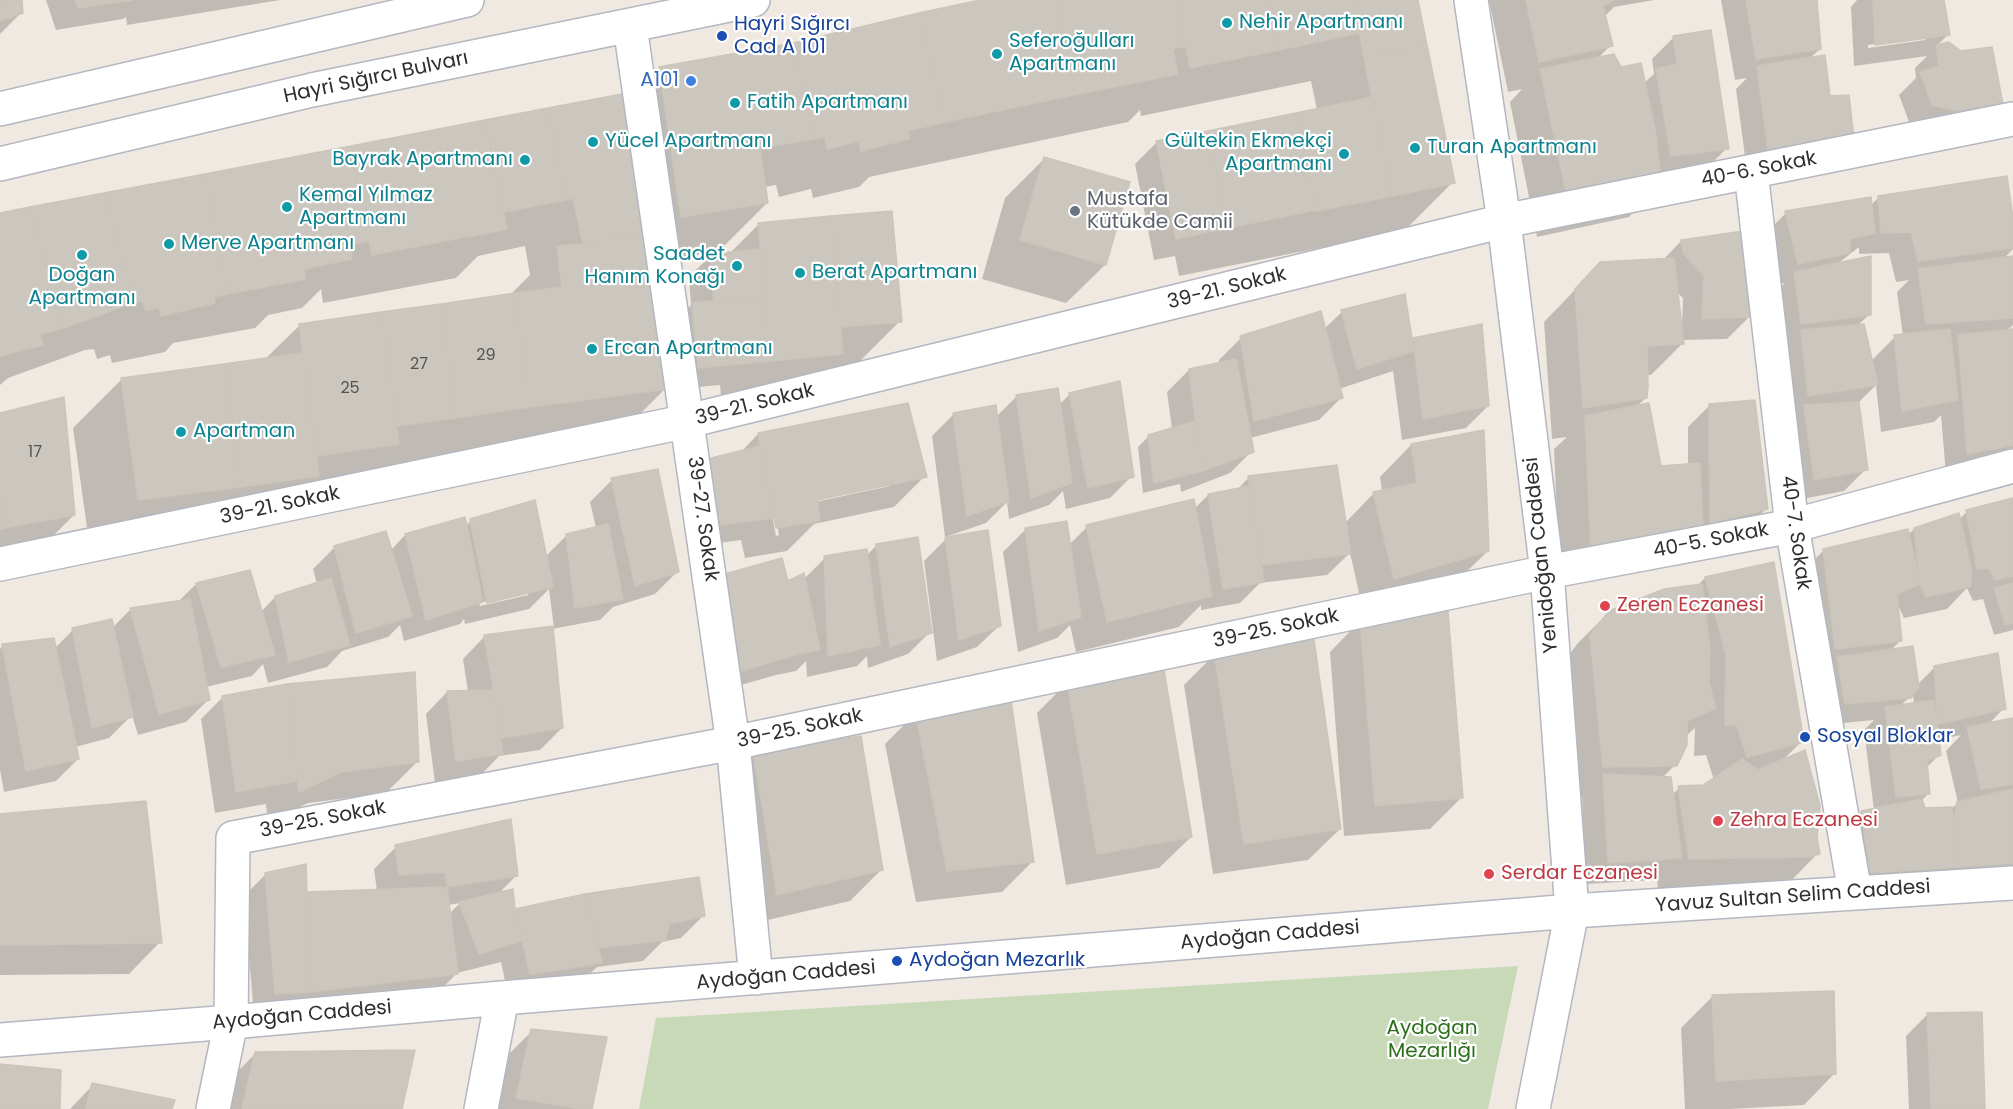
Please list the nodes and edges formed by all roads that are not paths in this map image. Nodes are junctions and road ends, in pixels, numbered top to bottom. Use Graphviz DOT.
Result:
graph roads {
  1 [pos="467,0"];
  2 [pos="753,0"];
  3 [pos="1471,0"];
  4 [pos="630,26"];
  5 [pos="0,109"];
  6 [pos="2013,119"];
  7 [pos="0,164"];
  8 [pos="1751,172"];
  9 [pos="1504,221"];
  10 [pos="688,421"];
  11 [pos="2013,466"];
  12 [pos="1792,526"];
  13 [pos="0,564"];
  14 [pos="1546,572"];
  15 [pos="733,743"];
  16 [pos="2013,883"];
  17 [pos="1855,893"];
  18 [pos="1572,911"];
  19 [pos="756,978"];
  20 [pos="502,998"];
  21 [pos="231,1022"];
  22 [pos="0,1040"];
  23 [pos="213,1109"];
  24 [pos="482,1109"];
  25 [pos="1533,1109"];
  1 -- 5 [label="street"];
  2 -- 4 [label="street, Hayri Sığırcı Bulvarı"];
  3 -- 9 [label="street, Yenidoğan Caddesi"];
  4 -- 7 [label="street, Hayri Sığırcı Bulvarı"];
  4 -- 10 [label="street, 39-27. Sokak"];
  6 -- 8 [label="street, 40-6. Sokak"];
  8 -- 9 [label="street, 40-6. Sokak"];
  8 -- 12 [label="street, 40-7. Sokak"];
  9 -- 10 [label="street, 39-21. Sokak"];
  9 -- 14 [label="street, Yenidoğan Caddesi"];
  10 -- 13 [label="street, 39-21. Sokak"];
  10 -- 15 [label="street, 39-27. Sokak"];
  11 -- 12 [label="street, 40-5. Sokak"];
  12 -- 14 [label="street, 40-5. Sokak"];
  12 -- 17 [label="street, 40-7. Sokak"];
  14 -- 15 [label="street, 39-25. Sokak"];
  14 -- 18 [label="street, Yenidoğan Caddesi"];
  15 -- 19 [label="street, 39-27. Sokak"];
  15 -- 21 [label="street, 39-25. Sokak"];
  16 -- 17 [label="street, Yavuz Sultan Selim Caddesi"];
  17 -- 18 [label="street, Yavuz Sultan Selim Caddesi"];
  18 -- 19 [label="street, Aydoğan Caddesi"];
  18 -- 25 [label="street, Yenidoğan Caddesi"];
  19 -- 20 [label="street, Aydoğan Caddesi"];
  20 -- 21 [label="street, Aydoğan Caddesi"];
  20 -- 24 [label="street"];
  21 -- 22 [label="street, Aydoğan Caddesi"];
  21 -- 23 [label="street"];
}
